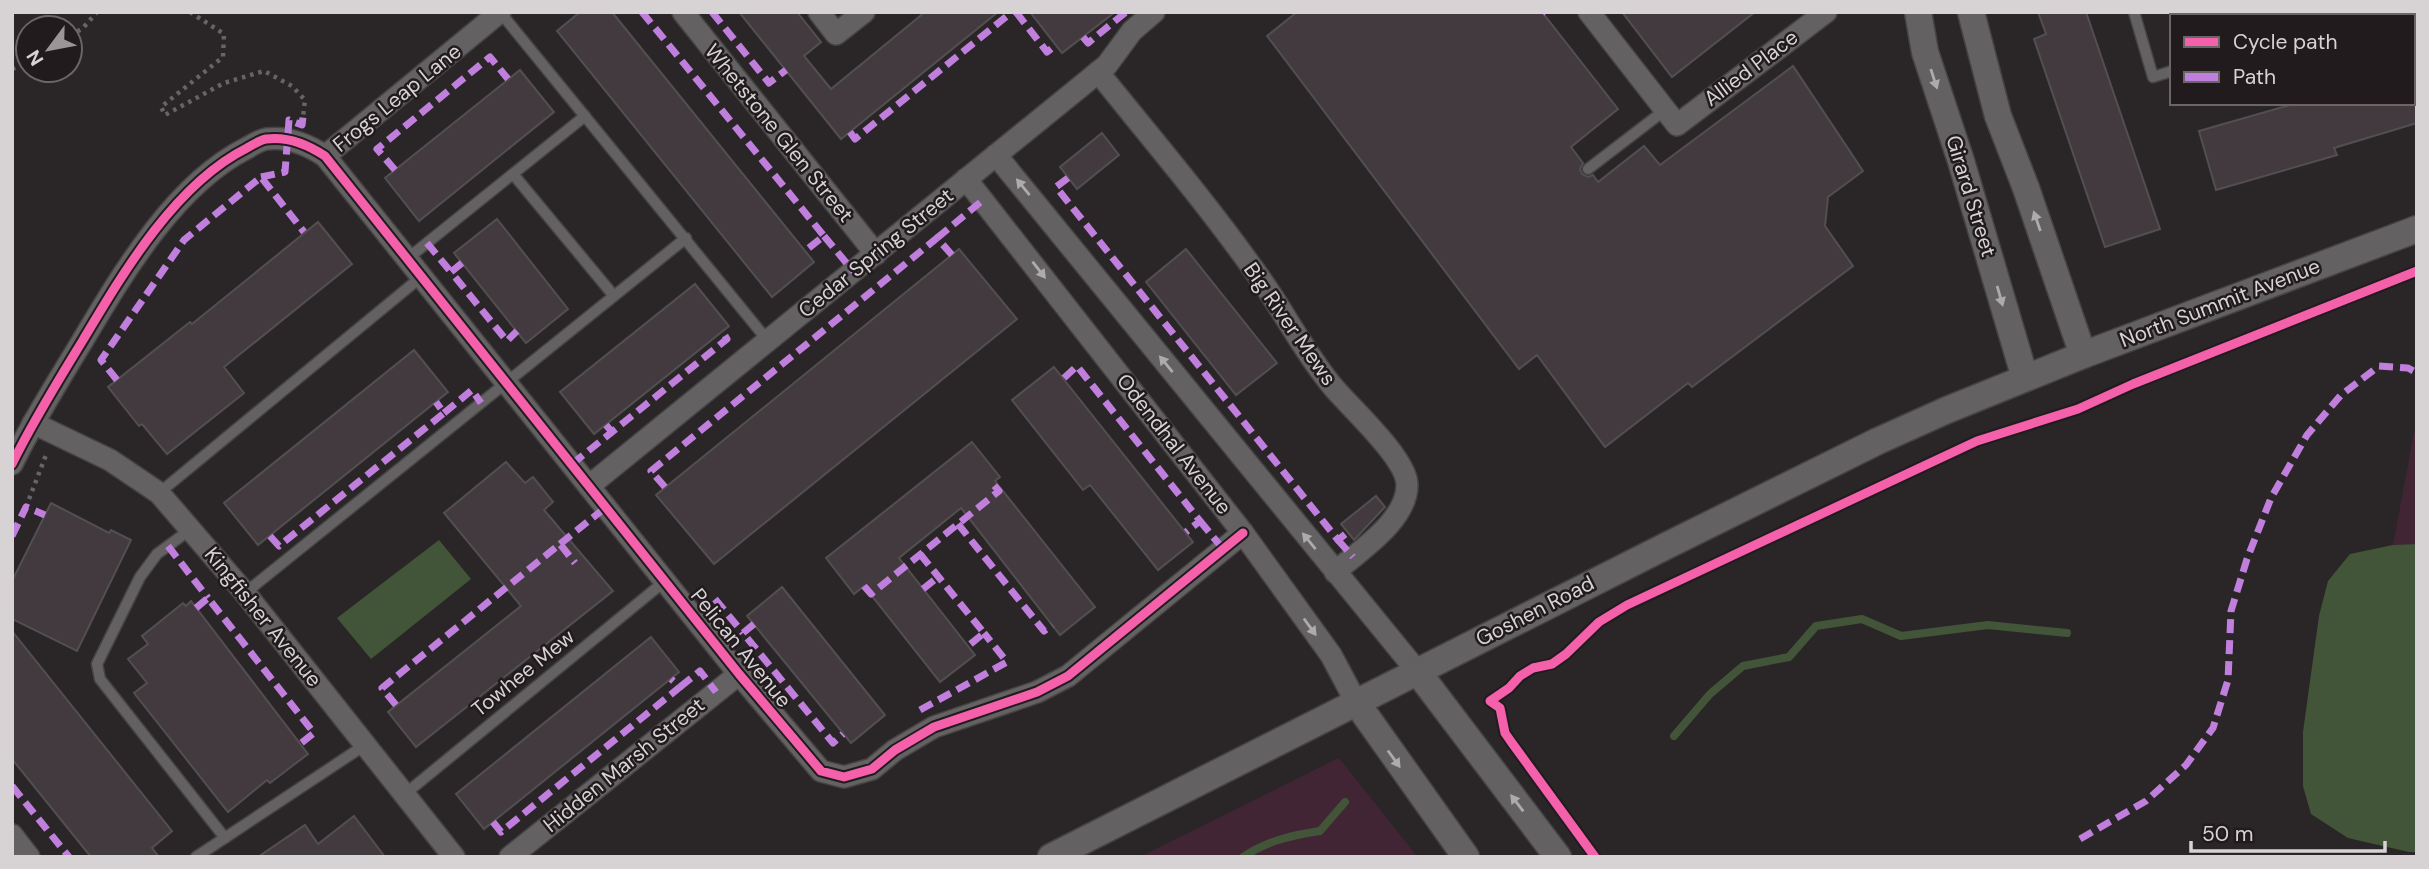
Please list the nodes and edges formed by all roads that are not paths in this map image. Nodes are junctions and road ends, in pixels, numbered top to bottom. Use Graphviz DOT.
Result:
graph roads {
  1 [pos="500,12"];
  2 [pos="683,12"];
  3 [pos="819,12"];
  4 [pos="864,12"];
  5 [pos="1154,12"];
  6 [pos="1589,12"];
  7 [pos="1826,12"];
  8 [pos="1919,12"];
  9 [pos="1971,12"];
  10 [pos="2134,12"];
  11 [pos="1098,72"];
  12 [pos="2170,72"];
  13 [pos="585,116"];
  14 [pos="1671,117"];
  15 [pos="996,155"];
  16 [pos="325,156"];
  17 [pos="1588,169"];
  18 [pos="513,174"];
  19 [pos="966,178"];
  20 [pos="2417,229"];
  21 [pos="685,238"];
  22 [pos="876,254"];
  23 [pos="407,259"];
  24 [pos="421,276"];
  25 [pos="614,296"];
  26 [pos="768,341"];
  27 [pos="2083,355"];
  28 [pos="2025,379"];
  29 [pos="507,383"];
  30 [pos="33,423"];
  31 [pos="12,464"];
  32 [pos="589,485"];
  33 [pos="159,493"];
  34 [pos="191,529"];
  35 [pos="1243,533"];
  36 [pos="1335,572"];
  37 [pos="665,581"];
  38 [pos="245,593"];
  39 [pos="1417,671"];
  40 [pos="739,674"];
  41 [pos="1356,702"];
  42 [pos="365,745"];
  43 [pos="405,794"];
  44 [pos="12,835"];
  45 [pos="225,838"];
  46 [pos="29,857"];
  47 [pos="196,857"];
  48 [pos="454,857"];
  49 [pos="510,857"];
  50 [pos="1051,857"];
  51 [pos="1466,857"];
  52 [pos="1558,857"];
  1 -- 13 [label="lane"];
  1 -- 16 [label="street, Frogs Leap Lane"];
  2 -- 22 [label="street, Whetstone Glen Street"];
  3 -- 4 [label="street"];
  5 -- 11 [label="street, Cedar Spring Street"];
  6 -- 14 [label="street"];
  7 -- 14 [label="street, Allied Place"];
  8 -- 28 [label="street, Girard Street, one-way"];
  27 -- 9 [label="street, one-way"];
  10 -- 12 [label="lane"];
  11 -- 15 [label="street, Cedar Spring Street"];
  11 -- 36 [label="street, Big River Mews"];
  13 -- 18 [label="lane"];
  13 -- 21 [label="lane"];
  14 -- 17 [label="lane"];
  15 -- 19 [label="street, Cedar Spring Street"];
  36 -- 15 [label="street, Odendhal Avenue, one-way"];
  16 -- 23 [label="street, Pelican Avenue"];
  16 -- 30 [label="street"];
  18 -- 23 [label="lane"];
  18 -- 25 [label="lane"];
  19 -- 22 [label="street, Cedar Spring Street"];
  19 -- 35 [label="street, Odendhal Avenue, one-way"];
  20 -- 27 [label="street, North Summit Avenue"];
  21 -- 25 [label="lane"];
  21 -- 26 [label="lane"];
  22 -- 26 [label="street, Cedar Spring Street"];
  23 -- 24 [label="street, Pelican Avenue"];
  24 -- 29 [label="street, Pelican Avenue"];
  24 -- 33 [label="lane"];
  25 -- 29 [label="lane"];
  26 -- 32 [label="street, Cedar Spring Street"];
  27 -- 28 [label="street, North Summit Avenue"];
  28 -- 39 [label="street, Goshen Road"];
  29 -- 32 [label="street, Pelican Avenue"];
  29 -- 38 [label="lane"];
  30 -- 31 [label="street"];
  30 -- 33 [label="street, Kingfisher Avenue"];
  32 -- 37 [label="street, Pelican Avenue"];
  33 -- 34 [label="street, Kingfisher Avenue"];
  34 -- 38 [label="street, Kingfisher Avenue"];
  34 -- 45 [label="lane"];
  35 -- 40 [label="street, Pelican Avenue"];
  35 -- 41 [label="street, Odendhal Avenue, one-way"];
  36 -- 39 [label="street, Odendhal Avenue"];
  37 -- 40 [label="street, Pelican Avenue"];
  37 -- 43 [label="lane, Towhee Mew"];
  38 -- 42 [label="street, Kingfisher Avenue"];
  39 -- 41 [label="street, Goshen Road"];
  52 -- 39 [label="street, one-way"];
  40 -- 49 [label="street, Hidden Marsh Street"];
  41 -- 50 [label="street, Goshen Road"];
  41 -- 51 [label="street, Odendhal Avenue, one-way"];
  42 -- 43 [label="street, Kingfisher Avenue"];
  42 -- 45 [label="lane"];
  43 -- 48 [label="street, Kingfisher Avenue"];
  44 -- 46 [label="street"];
  45 -- 47 [label="lane"];
}
